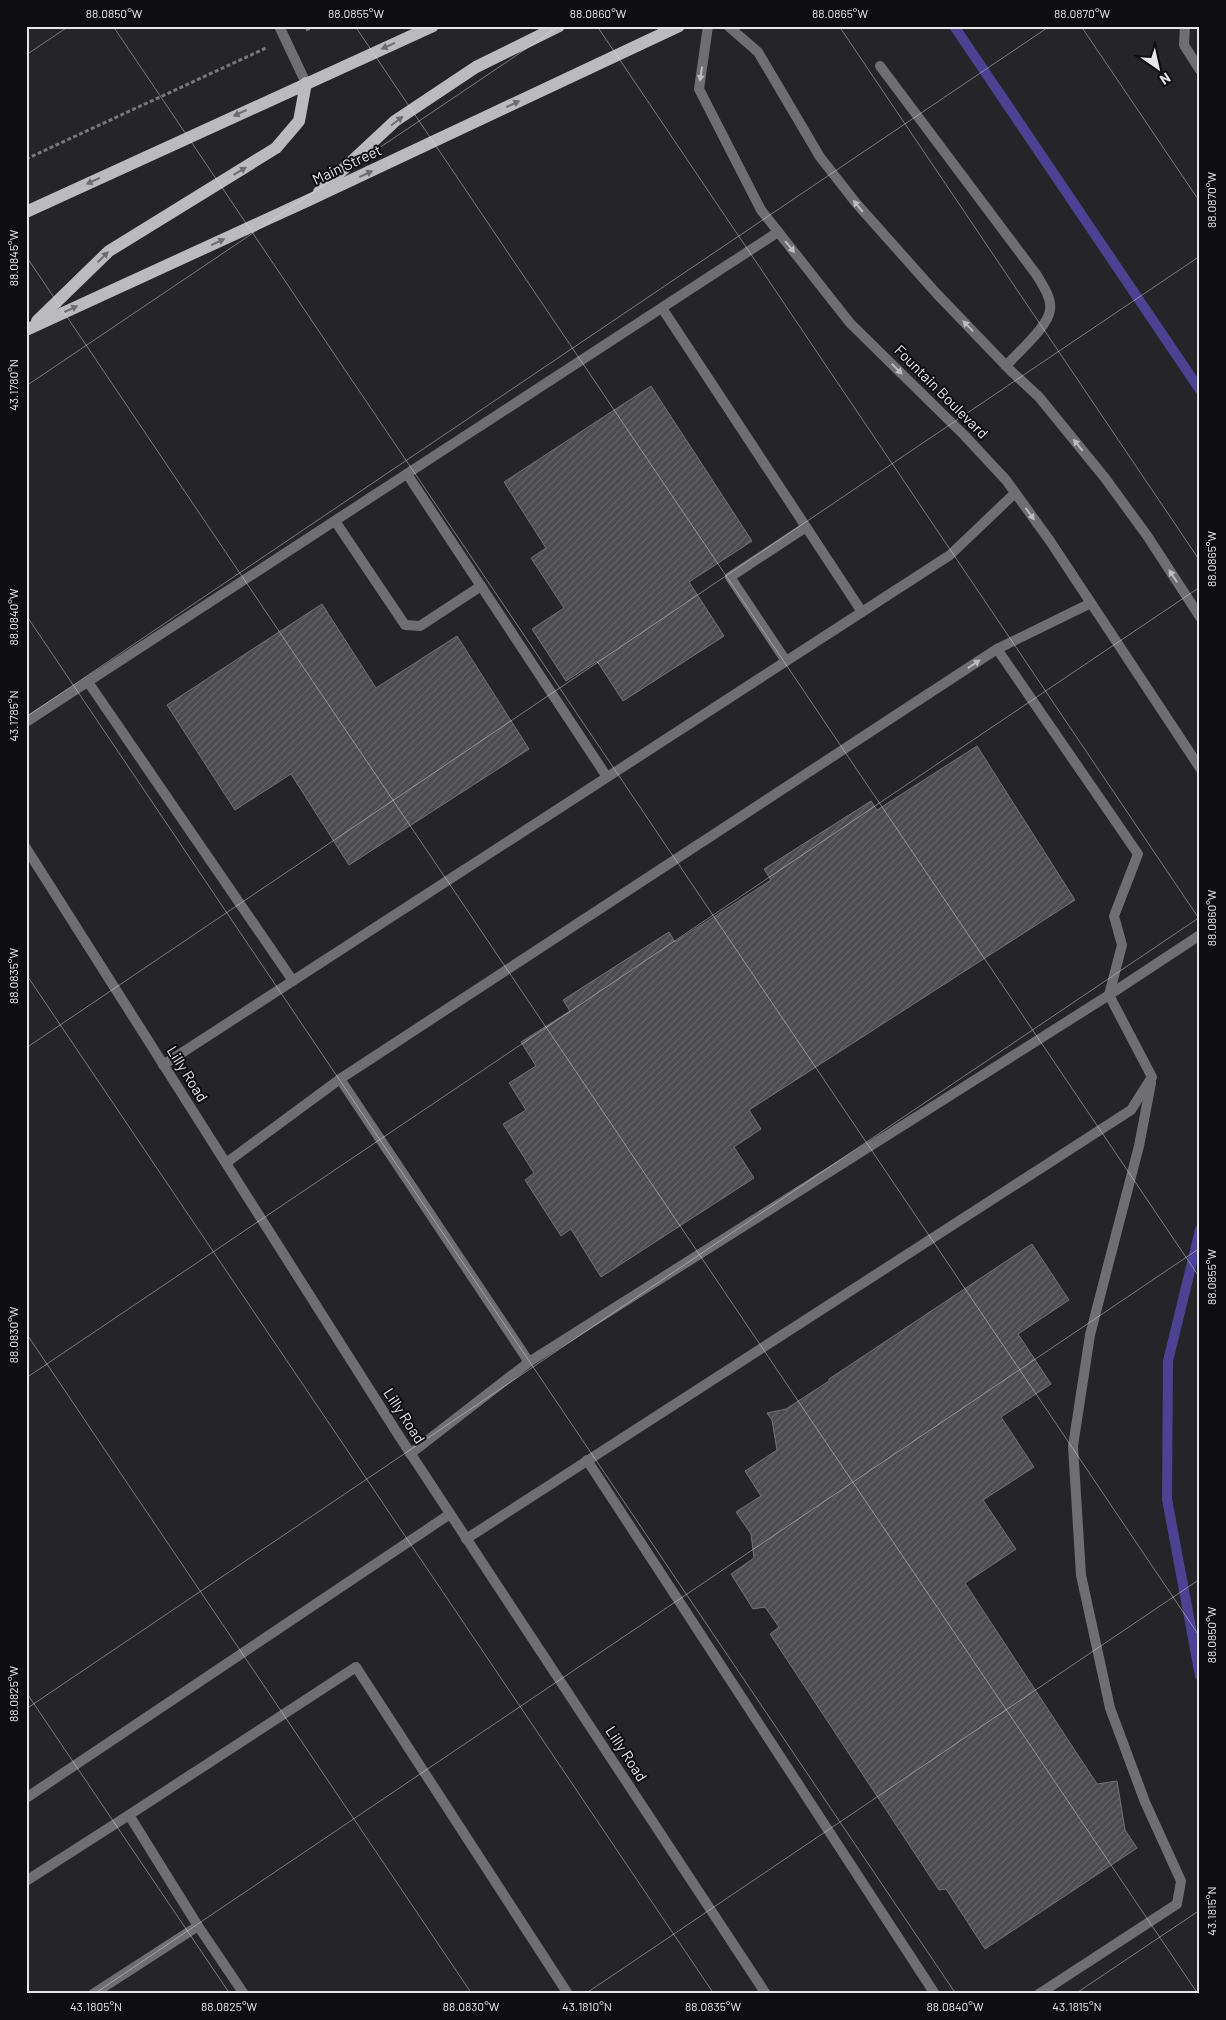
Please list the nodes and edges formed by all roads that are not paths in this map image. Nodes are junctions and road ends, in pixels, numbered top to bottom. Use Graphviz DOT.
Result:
graph roads {
  1 [pos="279,26"];
  2 [pos="433,26"];
  3 [pos="559,26"];
  4 [pos="679,26"];
  5 [pos="708,26"];
  6 [pos="728,26"];
  7 [pos="1185,26"];
  8 [pos="880,66"];
  9 [pos="1200,70"];
  10 [pos="306,83"];
  11 [pos="309,200"];
  12 [pos="26,212"];
  13 [pos="778,232"];
  14 [pos="662,308"];
  15 [pos="28,329"];
  16 [pos="1006,366"];
  17 [pos="408,474"];
  18 [pos="1015,493"];
  19 [pos="335,521"];
  20 [pos="806,527"];
  21 [pos="481,586"];
  22 [pos="1091,603"];
  23 [pos="862,612"];
  24 [pos="1200,617"];
  25 [pos="997,649"];
  26 [pos="786,662"];
  27 [pos="88,682"];
  28 [pos="26,722"];
  29 [pos="1200,768"];
  30 [pos="607,777"];
  31 [pos="26,848"];
  32 [pos="1200,936"];
  33 [pos="293,981"];
  34 [pos="1109,995"];
  35 [pos="164,1065"];
  36 [pos="1152,1077"];
  37 [pos="340,1079"];
  38 [pos="226,1164"];
  39 [pos="529,1362"];
  40 [pos="410,1454"];
  41 [pos="587,1460"];
  42 [pos="450,1514"];
  43 [pos="466,1539"];
  44 [pos="26,1798"];
  45 [pos="129,1815"];
  46 [pos="26,1881"];
  47 [pos="198,1926"];
  48 [pos="93,1994"];
  49 [pos="244,1994"];
  50 [pos="568,1994"];
  51 [pos="766,1994"];
  52 [pos="935,1994"];
  53 [pos="1039,1994"];
  1 -- 10 [label="street"];
  2 -- 10 [label="main road, one-way"];
  11 -- 3 [label="main road, one-way"];
  11 -- 4 [label="main road, Main Street, one-way"];
  5 -- 13 [label="street, Fountain Boulevard, one-way"];
  16 -- 6 [label="street, one-way"];
  7 -- 9 [label="street"];
  8 -- 16 [label="street"];
  10 -- 12 [label="main road, one-way"];
  15 -- 10 [label="main road, one-way"];
  15 -- 11 [label="main road, Main Street, one-way"];
  13 -- 14 [label="street"];
  13 -- 18 [label="street, Fountain Boulevard, one-way"];
  14 -- 17 [label="street"];
  14 -- 20 [label="street"];
  24 -- 16 [label="street, one-way"];
  17 -- 19 [label="street"];
  17 -- 21 [label="street"];
  18 -- 22 [label="street, Fountain Boulevard, one-way"];
  18 -- 23 [label="street"];
  19 -- 21 [label="street"];
  19 -- 27 [label="street"];
  20 -- 23 [label="street"];
  20 -- 26 [label="street"];
  21 -- 30 [label="street"];
  22 -- 25 [label="street"];
  22 -- 29 [label="street, Fountain Boulevard"];
  23 -- 26 [label="street"];
  25 -- 34 [label="street"];
  37 -- 25 [label="street, one-way"];
  26 -- 30 [label="street"];
  27 -- 28 [label="street"];
  27 -- 33 [label="street"];
  30 -- 33 [label="street"];
  31 -- 35 [label="street, Lilly Road"];
  32 -- 34 [label="street"];
  33 -- 35 [label="street"];
  34 -- 36 [label="street"];
  34 -- 39 [label="street"];
  35 -- 38 [label="street, Lilly Road"];
  36 -- 41 [label="street"];
  36 -- 53 [label="street"];
  37 -- 38 [label="street"];
  37 -- 39 [label="street"];
  38 -- 40 [label="street, Lilly Road"];
  39 -- 40 [label="street"];
  40 -- 42 [label="street, Lilly Road"];
  41 -- 43 [label="street"];
  41 -- 52 [label="street"];
  42 -- 43 [label="street, Lilly Road"];
  42 -- 44 [label="street"];
  43 -- 51 [label="street, Lilly Road"];
  45 -- 46 [label="street"];
  45 -- 47 [label="street"];
  45 -- 50 [label="street"];
  47 -- 48 [label="street"];
  47 -- 49 [label="street"];
}
